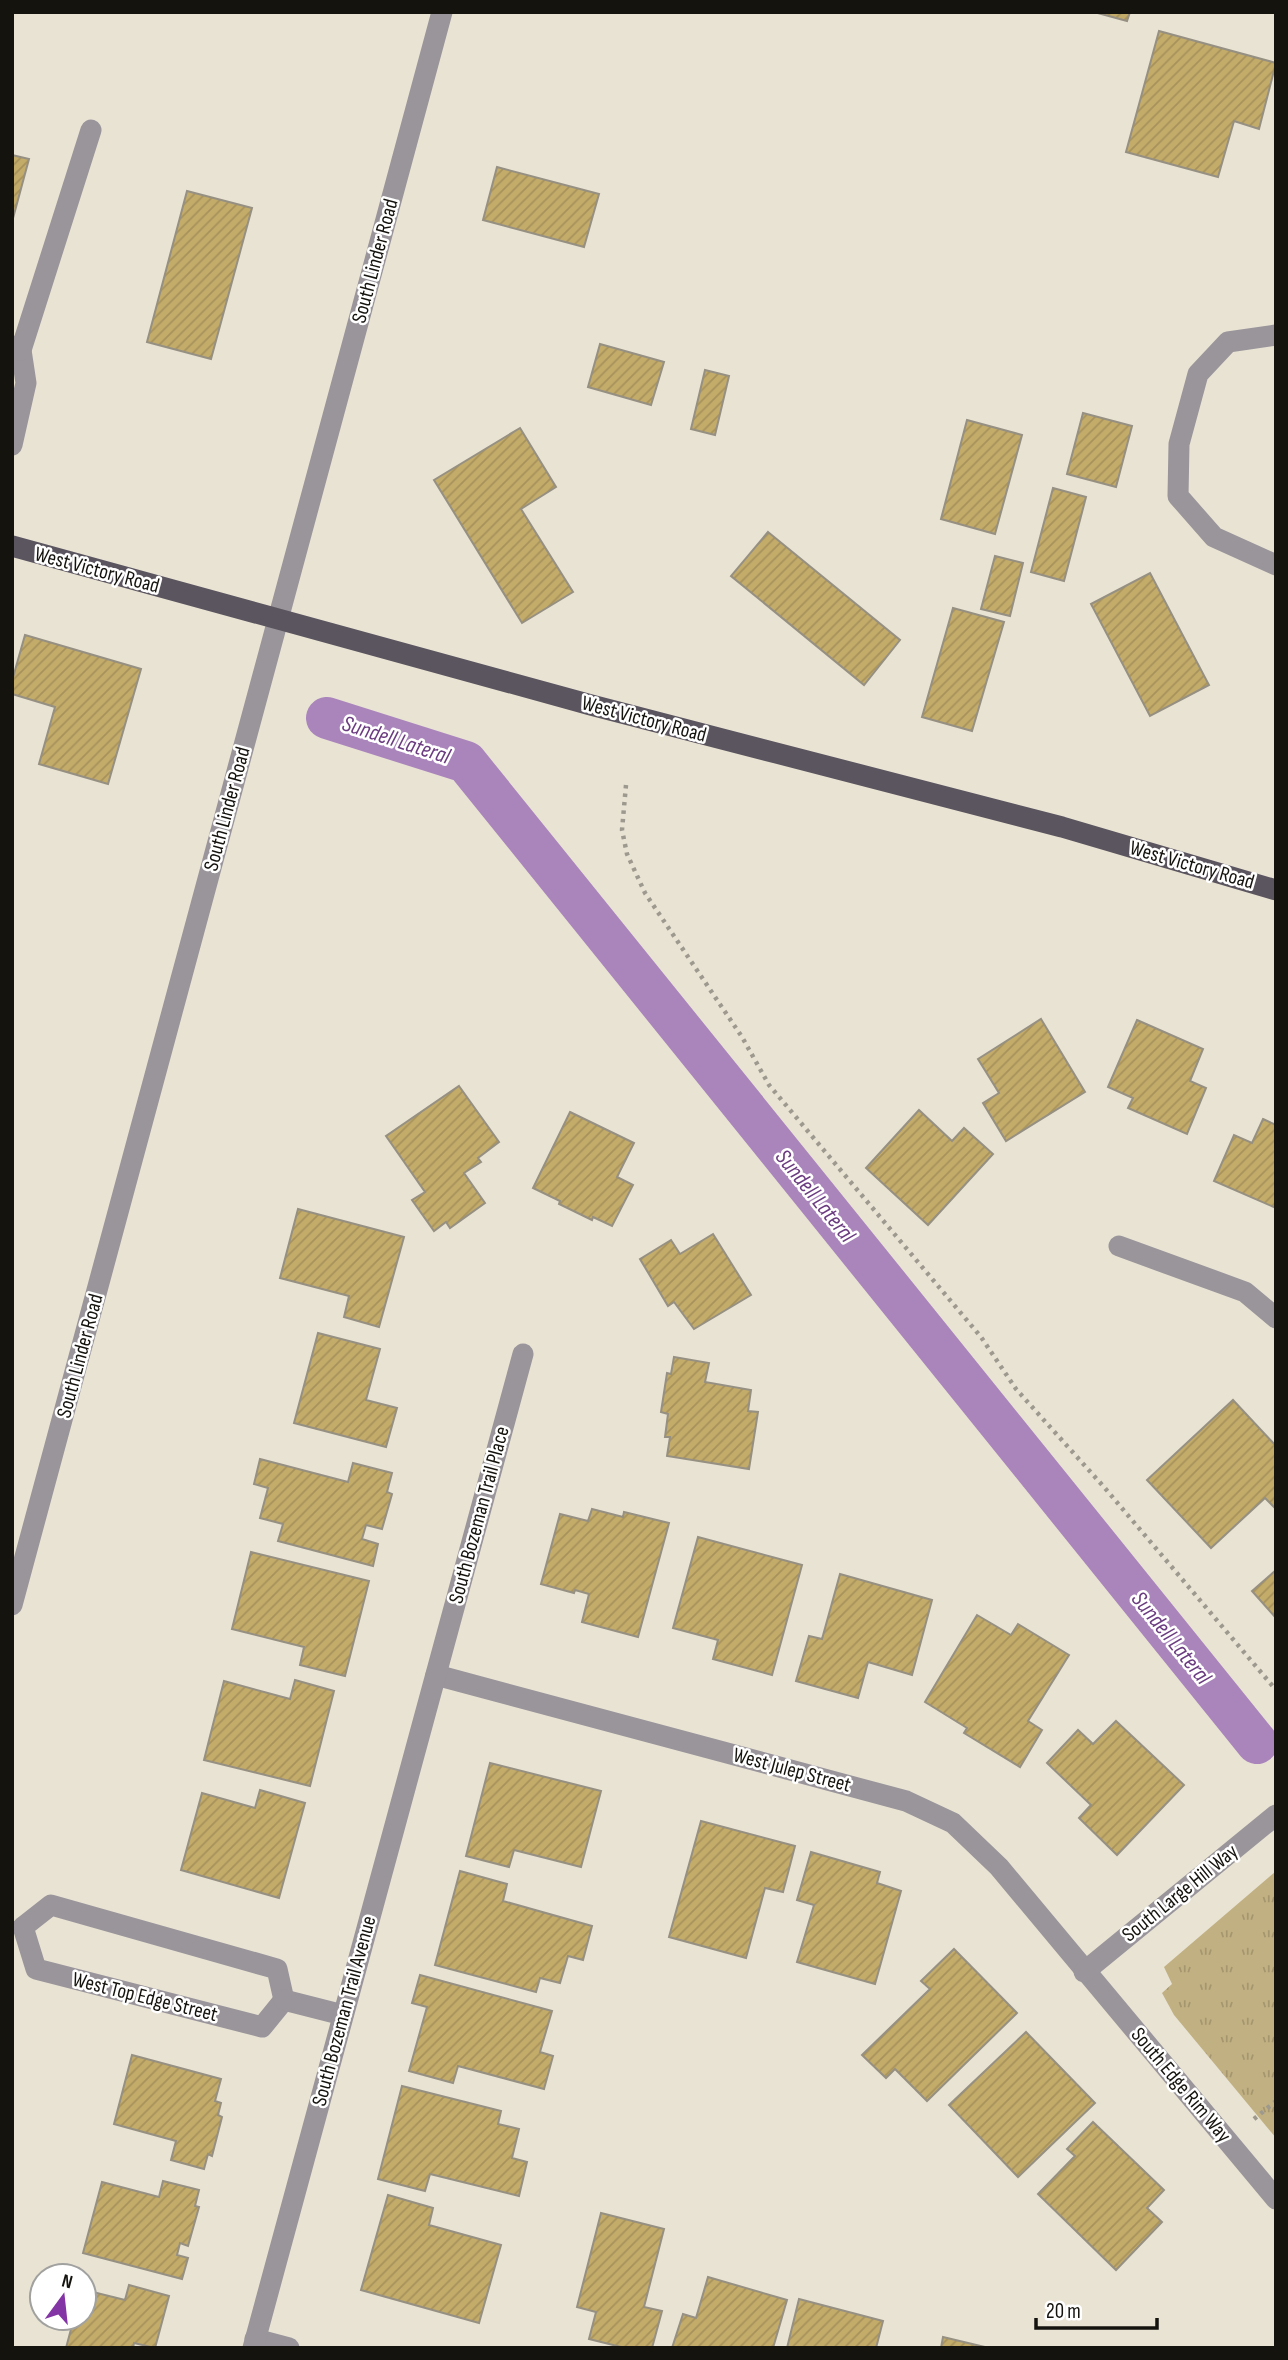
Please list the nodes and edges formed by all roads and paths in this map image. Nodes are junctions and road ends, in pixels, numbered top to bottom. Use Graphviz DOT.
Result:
graph roads {
  1 [pos="442,12"];
  2 [pos="92,130"];
  3 [pos="1276,335"];
  4 [pos="17,348"];
  5 [pos="12,445"];
  6 [pos="12,546"];
  7 [pos="1276,565"];
  8 [pos="278,620"];
  9 [pos="626,785"];
  10 [pos="1276,890"];
  11 [pos="1119,1246"];
  12 [pos="1276,1318"];
  13 [pos="523,1354"];
  14 [pos="12,1605"];
  15 [pos="436,1675"];
  16 [pos="1276,1690"];
  17 [pos="1276,1815"];
  18 [pos="18,1926"];
  19 [pos="1084,1972"];
  20 [pos="285,2000"];
  21 [pos="343,2015"];
  22 [pos="1276,2101"];
  23 [pos="1254,2119"];
  24 [pos="1276,2199"];
  25 [pos="254,2343"];
  26 [pos="289,2348"];
  1 -- 8 [label="street, South Linder Road"];
  2 -- 4 [label="street"];
  3 -- 7 [label="street"];
  4 -- 5 [label="street"];
  6 -- 8 [label="main road, West Victory Road"];
  8 -- 10 [label="main road, West Victory Road"];
  8 -- 14 [label="street, South Linder Road"];
  9 -- 16 [label="path"];
  11 -- 12 [label="street"];
  13 -- 15 [label="street, South Bozeman Trail Place"];
  15 -- 19 [label="street, West Julep Street"];
  15 -- 21 [label="street, South Bozeman Trail Avenue"];
  17 -- 19 [label="street, South Large Hill Way"];
  18 -- 20 [label="street, West Top Edge Street"];
  18 -- 20 [label="street, West Top Edge Street"];
  19 -- 24 [label="street, South Edge Rim Way"];
  20 -- 21 [label="street"];
  21 -- 25 [label="street, South Bozeman Trail Avenue"];
  22 -- 23 [label="path"];
  25 -- 26 [label="street"];
}
